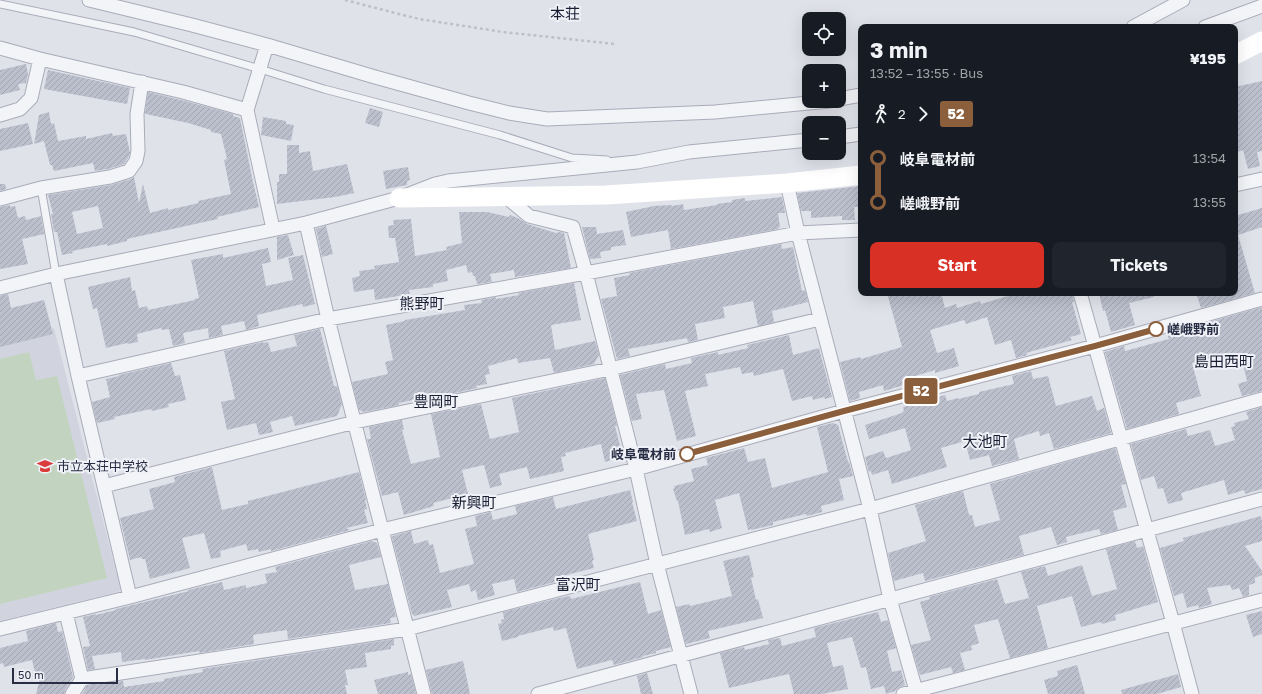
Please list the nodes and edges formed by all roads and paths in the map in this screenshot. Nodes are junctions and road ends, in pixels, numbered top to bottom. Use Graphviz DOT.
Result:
graph roads {
  1 [pos="89,0"];
  2 [pos="345,0"];
  3 [pos="1183,0"];
  4 [pos="0,4"];
  5 [pos="1262,6"];
  6 [pos="1139,24"];
  7 [pos="1214,24"];
  8 [pos="1262,41"];
  9 [pos="615,44"];
  10 [pos="267,45"];
  11 [pos="0,48"];
  12 [pos="1238,53"];
  13 [pos="40,59"];
  14 [pos="260,69"];
  15 [pos="142,82"];
  16 [pos="858,96"];
  17 [pos="846,98"];
  18 [pos="802,104"];
  19 [pos="247,110"];
  20 [pos="0,115"];
  21 [pos="858,134"];
  22 [pos="846,135"];
  23 [pos="802,141"];
  24 [pos="637,162"];
  25 [pos="858,175"];
  26 [pos="1262,179"];
  27 [pos="787,183"];
  28 [pos="1238,184"];
  29 [pos="41,188"];
  30 [pos="504,196"];
  31 [pos="400,198"];
  32 [pos="0,199"];
  33 [pos="306,223"];
  34 [pos="273,229"];
  35 [pos="858,230"];
  36 [pos="798,233"];
  37 [pos="586,272"];
  38 [pos="56,274"];
  39 [pos="0,288"];
  40 [pos="1081,296"];
  41 [pos="1262,299"];
  42 [pos="328,318"];
  43 [pos="820,319"];
  44 [pos="1095,346"];
  45 [pos="610,369"];
  46 [pos="78,376"];
  47 [pos="1262,399"];
  48 [pos="844,411"];
  49 [pos="354,422"];
  50 [pos="1122,438"];
  51 [pos="636,469"];
  52 [pos="104,486"];
  53 [pos="1262,499"];
  54 [pos="870,509"];
  55 [pos="382,530"];
  56 [pos="1147,530"];
  57 [pos="657,564"];
  58 [pos="130,597"];
  59 [pos="890,599"];
  60 [pos="1262,600"];
  61 [pos="66,613"];
  62 [pos="1173,623"];
  63 [pos="0,629"];
  64 [pos="407,629"];
  65 [pos="681,655"];
  66 [pos="82,679"];
  67 [pos="912,693"];
  68 [pos="72,694"];
  69 [pos="424,694"];
  70 [pos="538,694"];
  71 [pos="690,694"];
  72 [pos="1192,694"];
  1 -- 10 [label="street"];
  2 -- 9 [label="path"];
  3 -- 6 [label="street"];
  4 -- 14 [label="lane"];
  5 -- 7 [label="street"];
  8 -- 12 [label="street"];
  10 -- 14 [label="street"];
  10 -- 18 [label="street"];
  11 -- 13 [label="street"];
  13 -- 15 [label="street"];
  13 -- 20 [label="street"];
  14 -- 19 [label="street"];
  14 -- 24 [label="lane"];
  15 -- 19 [label="street"];
  15 -- 29 [label="street"];
  16 -- 17 [label="street"];
  19 -- 34 [label="street"];
  21 -- 22 [label="street"];
  23 -- 24 [label="street"];
  24 -- 31 [label="street"];
  25 -- 27 [label="street"];
  26 -- 28 [label="street"];
  27 -- 30 [label="street"];
  27 -- 36 [label="street"];
  29 -- 32 [label="street"];
  29 -- 38 [label="lane"];
  30 -- 31 [label="street"];
  30 -- 37 [label="street"];
  31 -- 33 [label="street"];
  33 -- 34 [label="street"];
  33 -- 42 [label="street"];
  34 -- 38 [label="street"];
  35 -- 36 [label="street"];
  36 -- 37 [label="street"];
  36 -- 43 [label="street"];
  37 -- 42 [label="street"];
  37 -- 45 [label="street"];
  38 -- 39 [label="street"];
  38 -- 46 [label="street"];
  40 -- 44 [label="street"];
  41 -- 44 [label="street"];
  42 -- 46 [label="street"];
  42 -- 49 [label="street"];
  43 -- 45 [label="street"];
  43 -- 48 [label="street"];
  44 -- 48 [label="street"];
  44 -- 50 [label="street"];
  45 -- 49 [label="street"];
  45 -- 51 [label="street"];
  46 -- 52 [label="street"];
  47 -- 50 [label="street"];
  48 -- 51 [label="street"];
  48 -- 54 [label="street"];
  49 -- 52 [label="street"];
  49 -- 55 [label="street"];
  50 -- 54 [label="street"];
  50 -- 56 [label="street"];
  51 -- 55 [label="street"];
  51 -- 57 [label="street"];
  52 -- 58 [label="street"];
  53 -- 56 [label="street"];
  54 -- 57 [label="street"];
  54 -- 59 [label="street"];
  55 -- 58 [label="street"];
  55 -- 64 [label="street"];
  56 -- 59 [label="street"];
  56 -- 62 [label="street"];
  57 -- 64 [label="street"];
  57 -- 65 [label="street"];
  58 -- 61 [label="street"];
  59 -- 65 [label="street"];
  59 -- 67 [label="street"];
  60 -- 62 [label="street"];
  61 -- 63 [label="street"];
  61 -- 66 [label="street"];
  62 -- 67 [label="street"];
  62 -- 72 [label="street"];
  64 -- 66 [label="street"];
  64 -- 69 [label="street"];
  65 -- 70 [label="street"];
  65 -- 71 [label="street"];
  66 -- 68 [label="street"];
}
